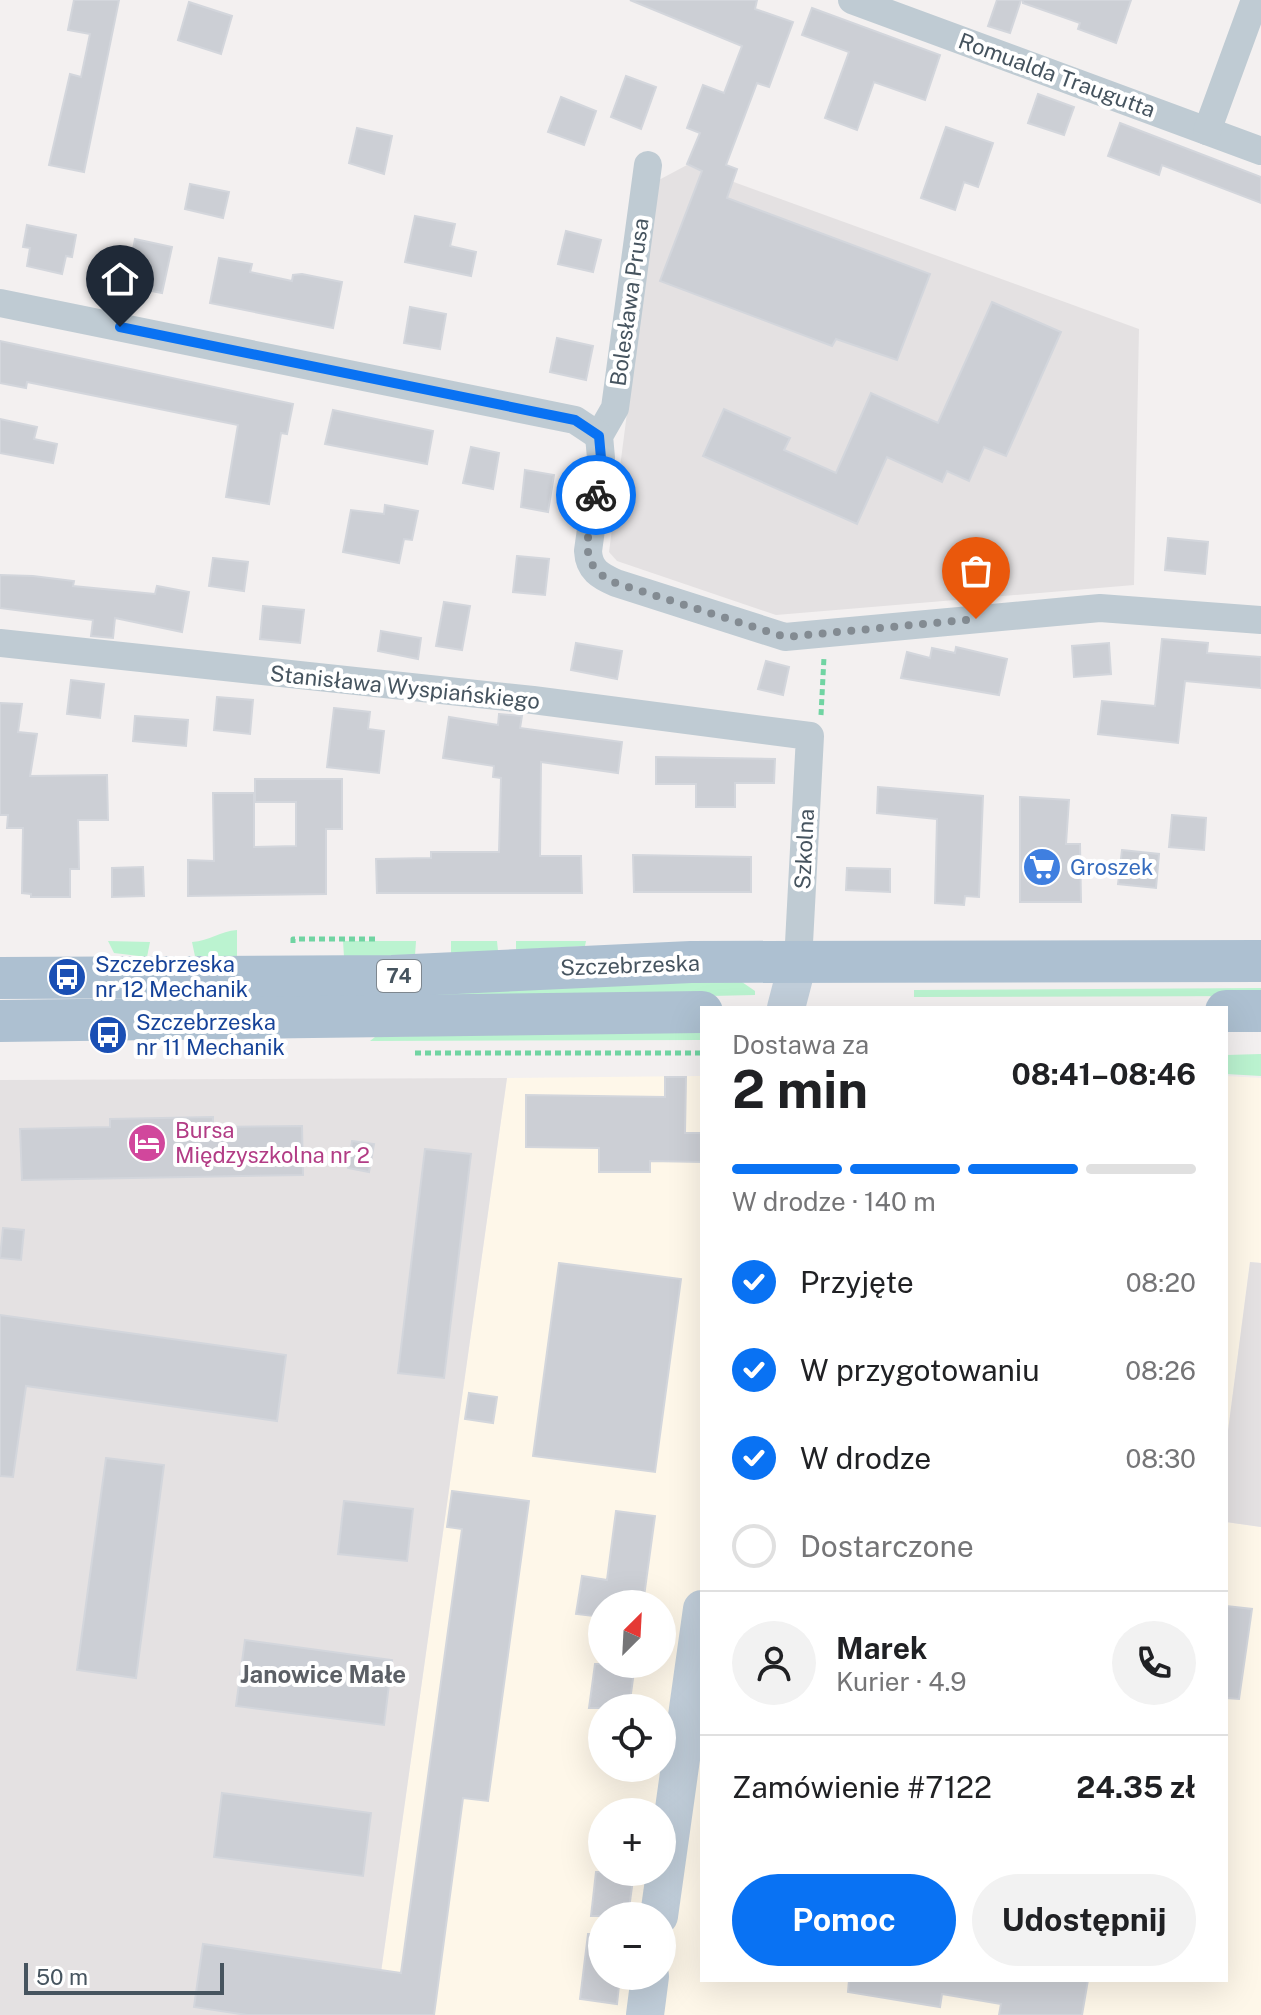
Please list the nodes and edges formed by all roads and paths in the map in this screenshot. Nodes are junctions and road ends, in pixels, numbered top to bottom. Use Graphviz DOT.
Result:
graph roads {
  1 [pos="852,0"];
  2 [pos="1255,0"];
  3 [pos="1207,131"];
  4 [pos="1261,151"];
  5 [pos="648,165"];
  6 [pos="0,303"];
  7 [pos="599,436"];
  8 [pos="1261,620"];
  9 [pos="0,643"];
  10 [pos="810,736"];
  11 [pos="1261,961"];
  12 [pos="798,962"];
  13 [pos="0,978"];
  14 [pos="787,1006"];
  15 [pos="1228,1011"];
  16 [pos="1261,1011"];
  17 [pos="700,1012"];
  18 [pos="0,1021"];
  19 [pos="406,1053"];
  20 [pos="700,1053"];
  21 [pos="700,1623"];
  22 [pos="661,1902"];
  23 [pos="648,1990"];
  24 [pos="645,2015"];
  1 -- 3 [label="street, Romualda Traugutta"];
  2 -- 3 [label="street"];
  3 -- 4 [label="street, Romualda Traugutta"];
  5 -- 7 [label="street, Bolesława Prusa"];
  6 -- 7 [label="street"];
  7 -- 8 [label="street, Bolesława Prusa"];
  9 -- 10 [label="street, Stanisława Wyspiańskiego"];
  10 -- 12 [label="street, Szkolna"];
  11 -- 12 [label="main road, Szczebrzeska / 74"];
  12 -- 13 [label="main road, Szczebrzeska / 74"];
  12 -- 14 [label="street"];
  15 -- 16 [label="main road"];
  17 -- 18 [label="main road, 74"];
  19 -- 20 [label="path"];
  21 -- 22 [label="street"];
  23 -- 24 [label="street"];
}
